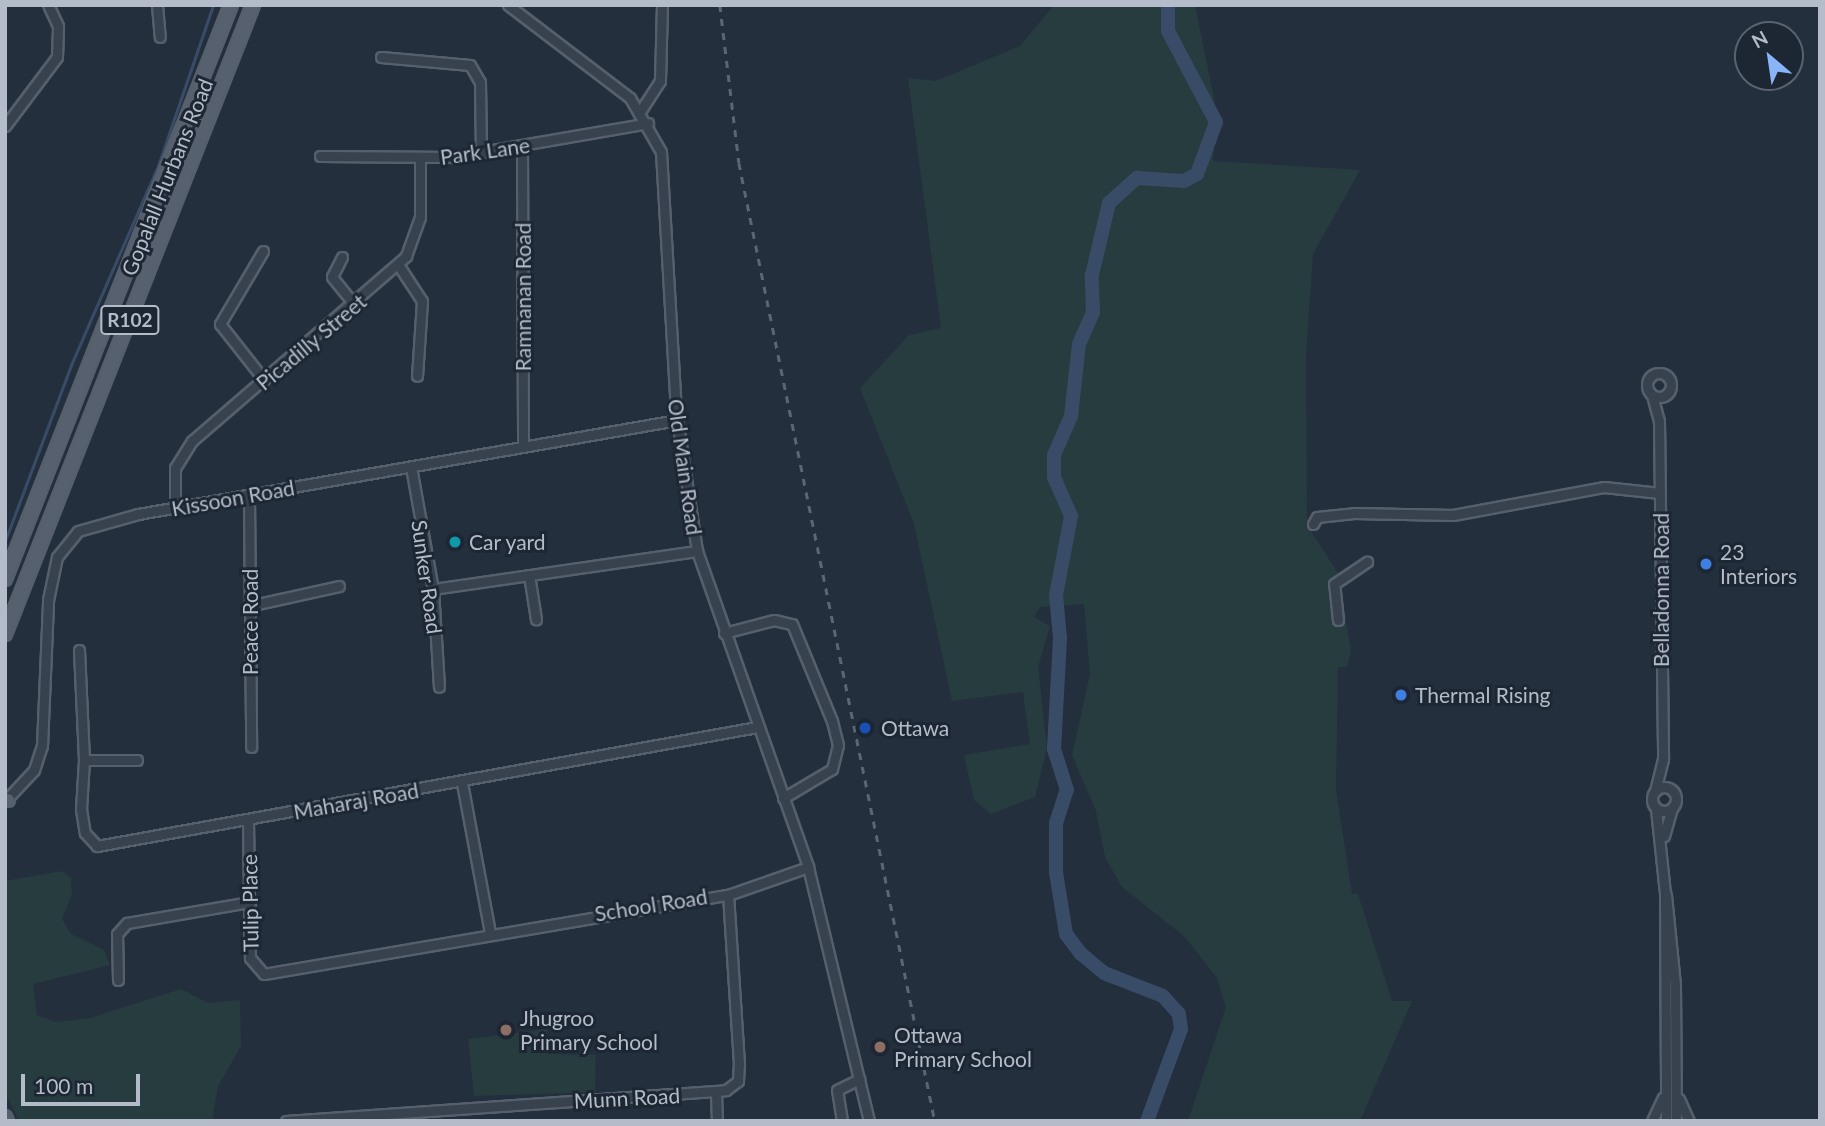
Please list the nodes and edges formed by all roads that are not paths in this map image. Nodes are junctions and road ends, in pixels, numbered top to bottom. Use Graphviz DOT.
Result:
graph roads {
  1 [pos="48,5"];
  2 [pos="157,5"];
  3 [pos="231,5"];
  4 [pos="253,5"];
  5 [pos="508,5"];
  6 [pos="662,5"];
  7 [pos="160,37"];
  8 [pos="381,57"];
  9 [pos="640,110"];
  10 [pos="9,111"];
  11 [pos="649,123"];
  12 [pos="5,126"];
  13 [pos="522,147"];
  14 [pos="481,154"];
  15 [pos="320,156"];
  16 [pos="420,160"];
  17 [pos="263,251"];
  18 [pos="342,257"];
  19 [pos="399,266"];
  20 [pos="355,305"];
  21 [pos="417,376"];
  22 [pos="264,380"];
  23 [pos="1667,394"];
  24 [pos="1652,395"];
  25 [pos="677,419"];
  26 [pos="1659,422"];
  27 [pos="523,447"];
  28 [pos="411,467"];
  29 [pos="1660,493"];
  30 [pos="248,496"];
  31 [pos="175,508"];
  32 [pos="1313,524"];
  33 [pos="697,551"];
  34 [pos="1367,562"];
  35 [pos="529,575"];
  36 [pos="5,579"];
  37 [pos="339,586"];
  38 [pos="433,589"];
  39 [pos="249,606"];
  40 [pos="536,619"];
  41 [pos="1338,620"];
  42 [pos="724,633"];
  43 [pos="5,634"];
  44 [pos="79,650"];
  45 [pos="439,687"];
  46 [pos="757,727"];
  47 [pos="251,747"];
  48 [pos="1662,759"];
  49 [pos="84,760"];
  50 [pos="137,761"];
  51 [pos="462,783"];
  52 [pos="1670,788"];
  53 [pos="1655,790"];
  54 [pos="783,798"];
  55 [pos="6,801"];
  56 [pos="1672,808"];
  57 [pos="1656,809"];
  58 [pos="248,820"];
  59 [pos="1664,838"];
  60 [pos="808,867"];
  61 [pos="797,870"];
  62 [pos="812,881"];
  63 [pos="1665,894"];
  64 [pos="728,895"];
  65 [pos="250,902"];
  66 [pos="490,933"];
  67 [pos="268,974"];
  68 [pos="118,980"];
  69 [pos="860,1079"];
  70 [pos="1665,1089"];
  71 [pos="1676,1091"];
  72 [pos="716,1093"];
  73 [pos="357,1118"];
  74 [pos="315,1120"];
  75 [pos="286,1121"];
  76 [pos="717,1121"];
  77 [pos="842,1121"];
  78 [pos="870,1121"];
  79 [pos="1652,1121"];
  80 [pos="1666,1121"];
  81 [pos="1676,1121"];
  82 [pos="1689,1121"];
  1 -- 10 [label="street"];
  2 -- 7 [label="street"];
  3 -- 36 [label="main road, Gopalall Hurbans Road / R102"];
  4 -- 43 [label="main road, Gopalall Hurbans Road / R102"];
  5 -- 9 [label="street, Old Main Road"];
  6 -- 9 [label="street"];
  8 -- 14 [label="street"];
  9 -- 11 [label="street, Old Main Road"];
  10 -- 12 [label="street"];
  11 -- 13 [label="street, Park Lane"];
  11 -- 25 [label="street, Old Main Road"];
  13 -- 14 [label="street, Park Lane"];
  13 -- 27 [label="street, Ramnanan Road"];
  14 -- 16 [label="street, Park Lane"];
  15 -- 16 [label="street, Park Lane"];
  16 -- 19 [label="street, Picadilly Street"];
  17 -- 22 [label="street"];
  18 -- 20 [label="street"];
  19 -- 20 [label="street, Picadilly Street"];
  19 -- 21 [label="street"];
  20 -- 22 [label="street, Picadilly Street"];
  22 -- 31 [label="street, Picadilly Street"];
  23 -- 24 [label="street"];
  23 -- 24 [label="street"];
  23 -- 26 [label="street, Belladonna Road"];
  24 -- 26 [label="street, Belladonna Road"];
  25 -- 27 [label="street, Kissoon Road"];
  25 -- 33 [label="street, Old Main Road"];
  26 -- 29 [label="street, Belladonna Road"];
  27 -- 28 [label="street, Kissoon Road"];
  28 -- 30 [label="street, Kissoon Road"];
  28 -- 38 [label="street, Sunker Road"];
  29 -- 32 [label="street"];
  29 -- 48 [label="street, Belladonna Road"];
  30 -- 31 [label="street, Kissoon Road"];
  30 -- 39 [label="street, Peace Road"];
  31 -- 55 [label="street, Kissoon Road"];
  33 -- 35 [label="street"];
  33 -- 42 [label="street, Old Main Road"];
  34 -- 41 [label="street"];
  35 -- 38 [label="street"];
  35 -- 40 [label="street"];
  37 -- 39 [label="street"];
  38 -- 45 [label="street, Sunker Road"];
  39 -- 47 [label="street, Peace Road"];
  42 -- 46 [label="street, Old Main Road"];
  42 -- 54 [label="street"];
  44 -- 49 [label="street"];
  46 -- 51 [label="street, Maharaj Road"];
  46 -- 54 [label="street, Old Main Road"];
  48 -- 52 [label="street, Belladonna Road"];
  48 -- 53 [label="street, Belladonna Road"];
  49 -- 50 [label="street"];
  49 -- 58 [label="street, Maharaj Road"];
  51 -- 58 [label="street, Maharaj Road"];
  51 -- 66 [label="street"];
  52 -- 53 [label="street"];
  52 -- 56 [label="street, Belladonna Road"];
  53 -- 57 [label="street, Belladonna Road"];
  54 -- 60 [label="street, Old Main Road"];
  56 -- 57 [label="street"];
  56 -- 59 [label="street, Belladonna Road"];
  57 -- 59 [label="street, Belladonna Road"];
  58 -- 65 [label="street, Tulip Place"];
  59 -- 63 [label="street, Belladonna Road"];
  60 -- 61 [label="street, School Road"];
  60 -- 62 [label="street, Old Main Road"];
  61 -- 62 [label="street"];
  61 -- 64 [label="street, School Road"];
  62 -- 69 [label="street, Old Main Road"];
  63 -- 70 [label="street, Belladonna Road"];
  63 -- 71 [label="street, Belladonna Road"];
  64 -- 66 [label="street, School Road"];
  64 -- 72 [label="street"];
  65 -- 67 [label="street, Tulip Place"];
  65 -- 68 [label="street"];
  66 -- 67 [label="street, School Road"];
  69 -- 77 [label="street"];
  69 -- 78 [label="street, Old Main Road"];
  70 -- 79 [label="street"];
  70 -- 80 [label="street, Belladonna Road"];
  71 -- 81 [label="street, Belladonna Road"];
  71 -- 82 [label="street"];
  72 -- 73 [label="street, Munn Road"];
  72 -- 76 [label="street"];
  73 -- 74 [label="street, Munn Road"];
  74 -- 75 [label="street, Munn Road"];
}
